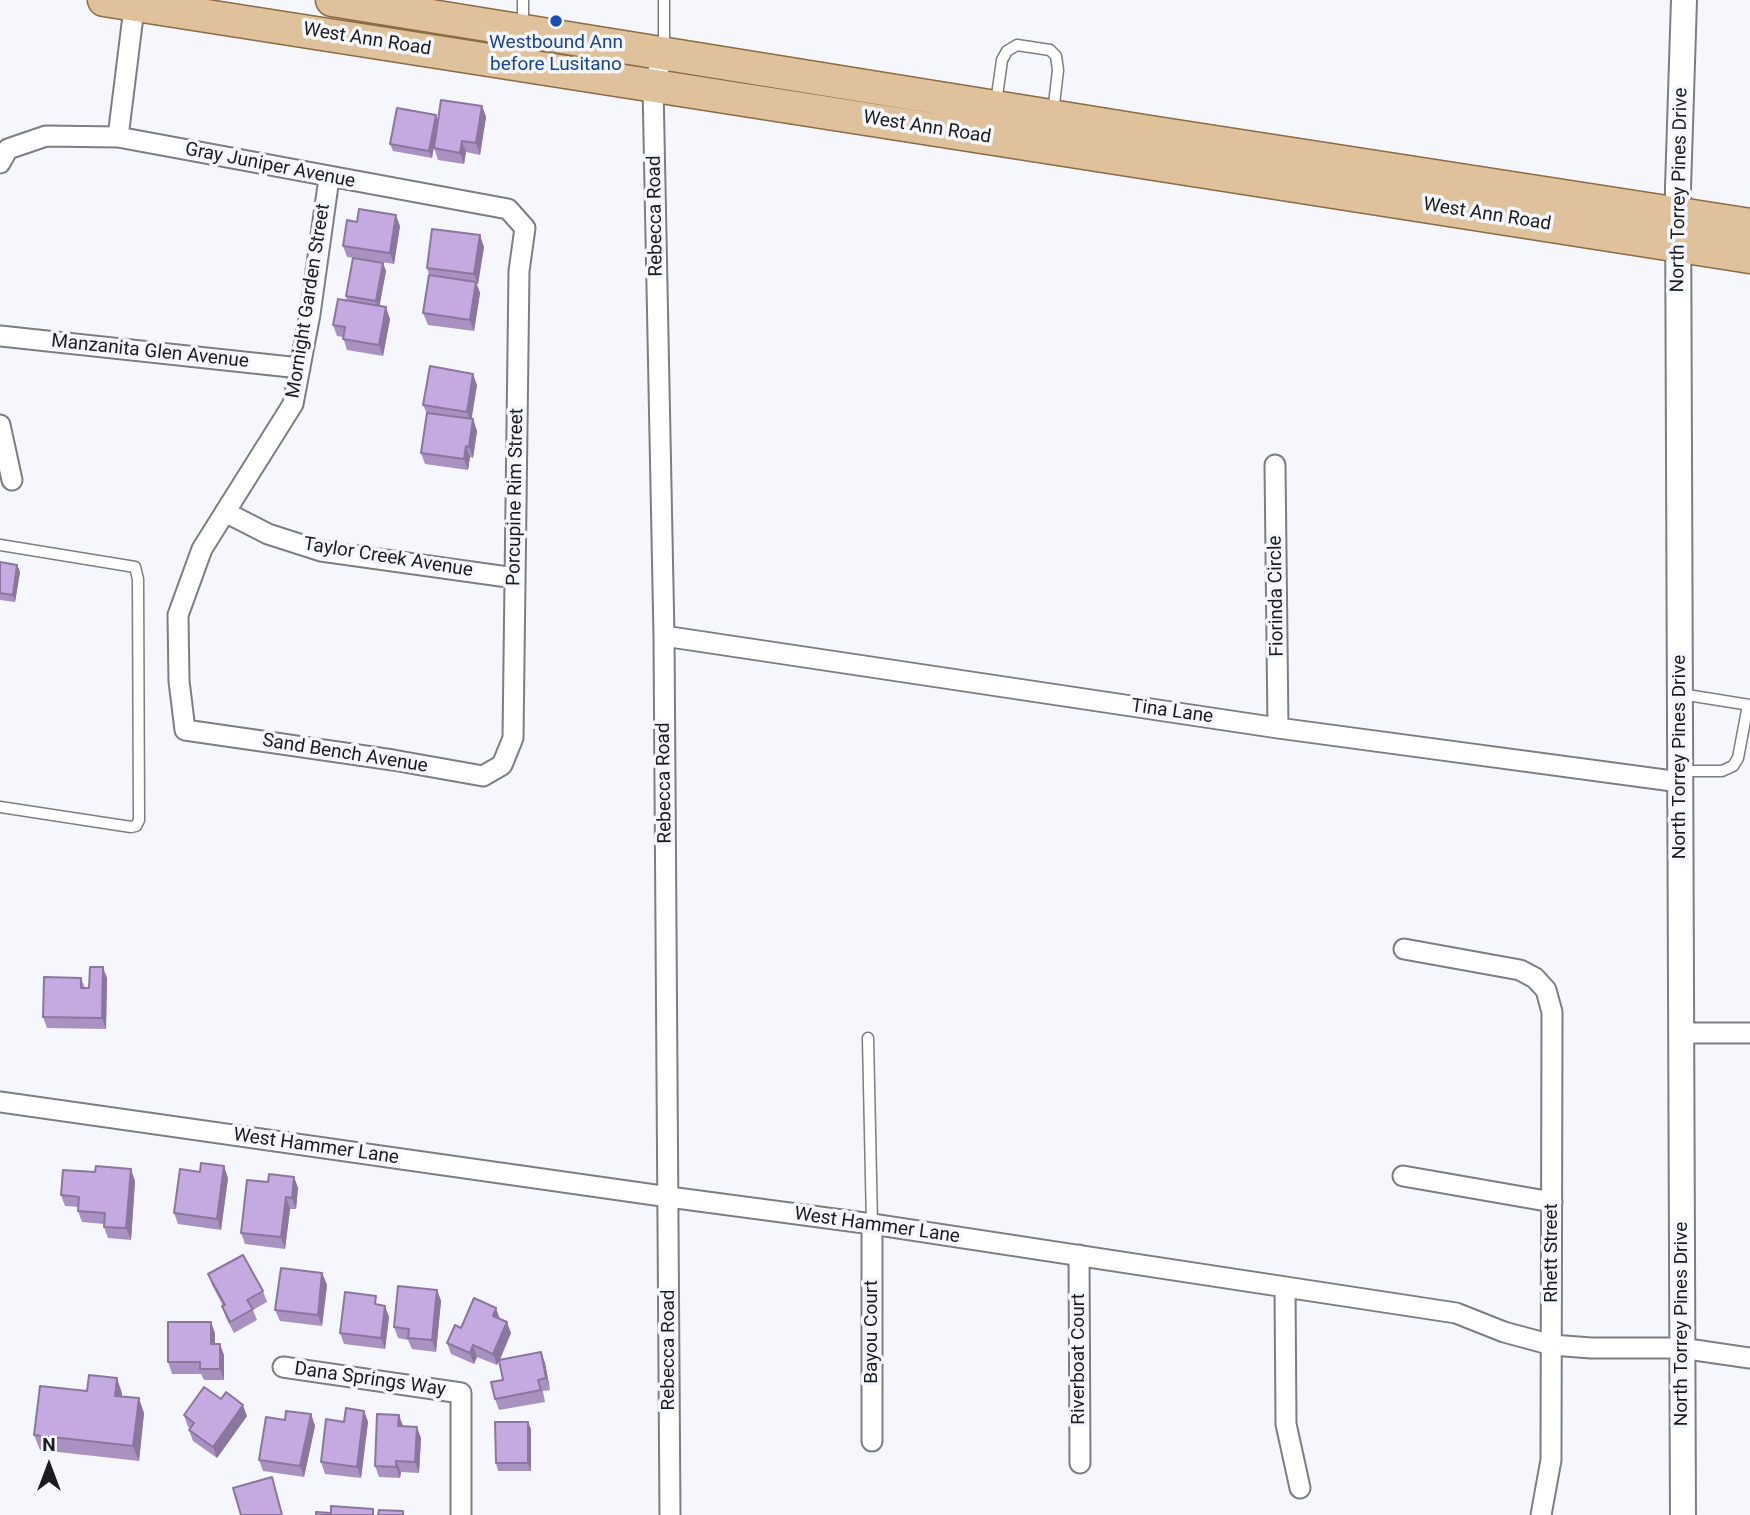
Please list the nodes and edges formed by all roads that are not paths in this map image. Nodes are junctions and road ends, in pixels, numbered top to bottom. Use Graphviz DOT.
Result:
graph roads {
  1 [pos="104,0"];
  2 [pos="332,0"];
  3 [pos="664,0"];
  4 [pos="1684,0"];
  5 [pos="135,2"];
  6 [pos="523,15"];
  7 [pos="664,53"];
  8 [pos="653,86"];
  9 [pos="996,107"];
  10 [pos="1052,117"];
  11 [pos="1150,132"];
  12 [pos="118,137"];
  13 [pos="4,156"];
  14 [pos="1147,163"];
  15 [pos="329,178"];
  16 [pos="1750,225"];
  17 [pos="525,228"];
  18 [pos="1678,230"];
  19 [pos="1750,257"];
  20 [pos="0,336"];
  21 [pos="300,368"];
  22 [pos="0,425"];
  23 [pos="1275,465"];
  24 [pos="12,480"];
  25 [pos="225,512"];
  26 [pos="0,545"];
  27 [pos="515,578"];
  28 [pos="664,636"];
  29 [pos="1680,694"];
  30 [pos="1749,705"];
  31 [pos="1278,728"];
  32 [pos="184,730"];
  33 [pos="502,765"];
  34 [pos="1680,777"];
  35 [pos="0,807"];
  36 [pos="1404,949"];
  37 [pos="1681,1033"];
  38 [pos="1750,1034"];
  39 [pos="869,1038"];
  40 [pos="0,1102"];
  41 [pos="1403,1176"];
  42 [pos="669,1197"];
  43 [pos="1552,1202"];
  44 [pos="872,1224"];
  45 [pos="1079,1255"];
  46 [pos="1285,1287"];
  47 [pos="1552,1345"];
  48 [pos="1681,1348"];
  49 [pos="1750,1358"];
  50 [pos="283,1367"];
  51 [pos="872,1441"];
  52 [pos="1080,1463"];
  53 [pos="1300,1488"];
  54 [pos="461,1515"];
  55 [pos="670,1515"];
  56 [pos="1541,1515"];
  57 [pos="1683,1515"];
  1 -- 5 [label="main road, West Ann Road"];
  2 -- 6 [label="main road, West Ann Road"];
  3 -- 7 [label="lane"];
  4 -- 18 [label="street, North Torrey Pines Drive"];
  5 -- 8 [label="main road, West Ann Road"];
  5 -- 12 [label="street"];
  6 -- 7 [label="main road, West Ann Road"];
  7 -- 8 [label="street, Rebecca Road"];
  7 -- 9 [label="main road, West Ann Road"];
  8 -- 14 [label="main road, West Ann Road"];
  8 -- 28 [label="street, Rebecca Road"];
  9 -- 10 [label="main road, West Ann Road"];
  9 -- 10 [label="lane"];
  10 -- 11 [label="main road, West Ann Road"];
  11 -- 14 [label="main road"];
  11 -- 18 [label="main road, West Ann Road"];
  12 -- 13 [label="street, Gray Juniper Avenue"];
  12 -- 15 [label="street, Gray Juniper Avenue"];
  14 -- 18 [label="main road, West Ann Road"];
  15 -- 17 [label="street, Gray Juniper Avenue"];
  15 -- 21 [label="street, Mornight Garden Street"];
  16 -- 18 [label="main road, West Ann Road"];
  17 -- 27 [label="street, Porcupine Rim Street"];
  18 -- 19 [label="main road, West Ann Road"];
  18 -- 29 [label="street, North Torrey Pines Drive"];
  20 -- 21 [label="street, Manzanita Glen Avenue"];
  21 -- 25 [label="street, Mornight Garden Street"];
  22 -- 24 [label="street"];
  23 -- 31 [label="street, Fiorinda Circle"];
  25 -- 27 [label="street, Taylor Creek Avenue"];
  25 -- 32 [label="street, Mornight Garden Street"];
  26 -- 35 [label="lane"];
  27 -- 33 [label="street, Porcupine Rim Street"];
  28 -- 31 [label="street, Tina Lane"];
  28 -- 42 [label="street, Rebecca Road"];
  29 -- 30 [label="lane"];
  29 -- 34 [label="street, North Torrey Pines Drive"];
  30 -- 34 [label="lane"];
  31 -- 34 [label="street, Tina Lane"];
  32 -- 33 [label="street, Sand Bench Avenue"];
  34 -- 37 [label="street, North Torrey Pines Drive"];
  36 -- 43 [label="street, Rhett Street"];
  37 -- 38 [label="street"];
  37 -- 48 [label="street, North Torrey Pines Drive"];
  39 -- 44 [label="lane"];
  40 -- 42 [label="street, West Hammer Lane"];
  41 -- 43 [label="street"];
  42 -- 44 [label="street, West Hammer Lane"];
  42 -- 55 [label="street, Rebecca Road"];
  43 -- 47 [label="street, Rhett Street"];
  44 -- 45 [label="street, West Hammer Lane"];
  44 -- 51 [label="street, Bayou Court"];
  45 -- 46 [label="street, West Hammer Lane"];
  45 -- 52 [label="street, Riverboat Court"];
  46 -- 47 [label="street, West Hammer Lane"];
  46 -- 53 [label="street"];
  47 -- 48 [label="street, West Hammer Lane"];
  47 -- 56 [label="street, Rhett Street"];
  48 -- 49 [label="street, West Hammer Lane"];
  48 -- 57 [label="street, North Torrey Pines Drive"];
  50 -- 54 [label="street, Dana Springs Way"];
}
